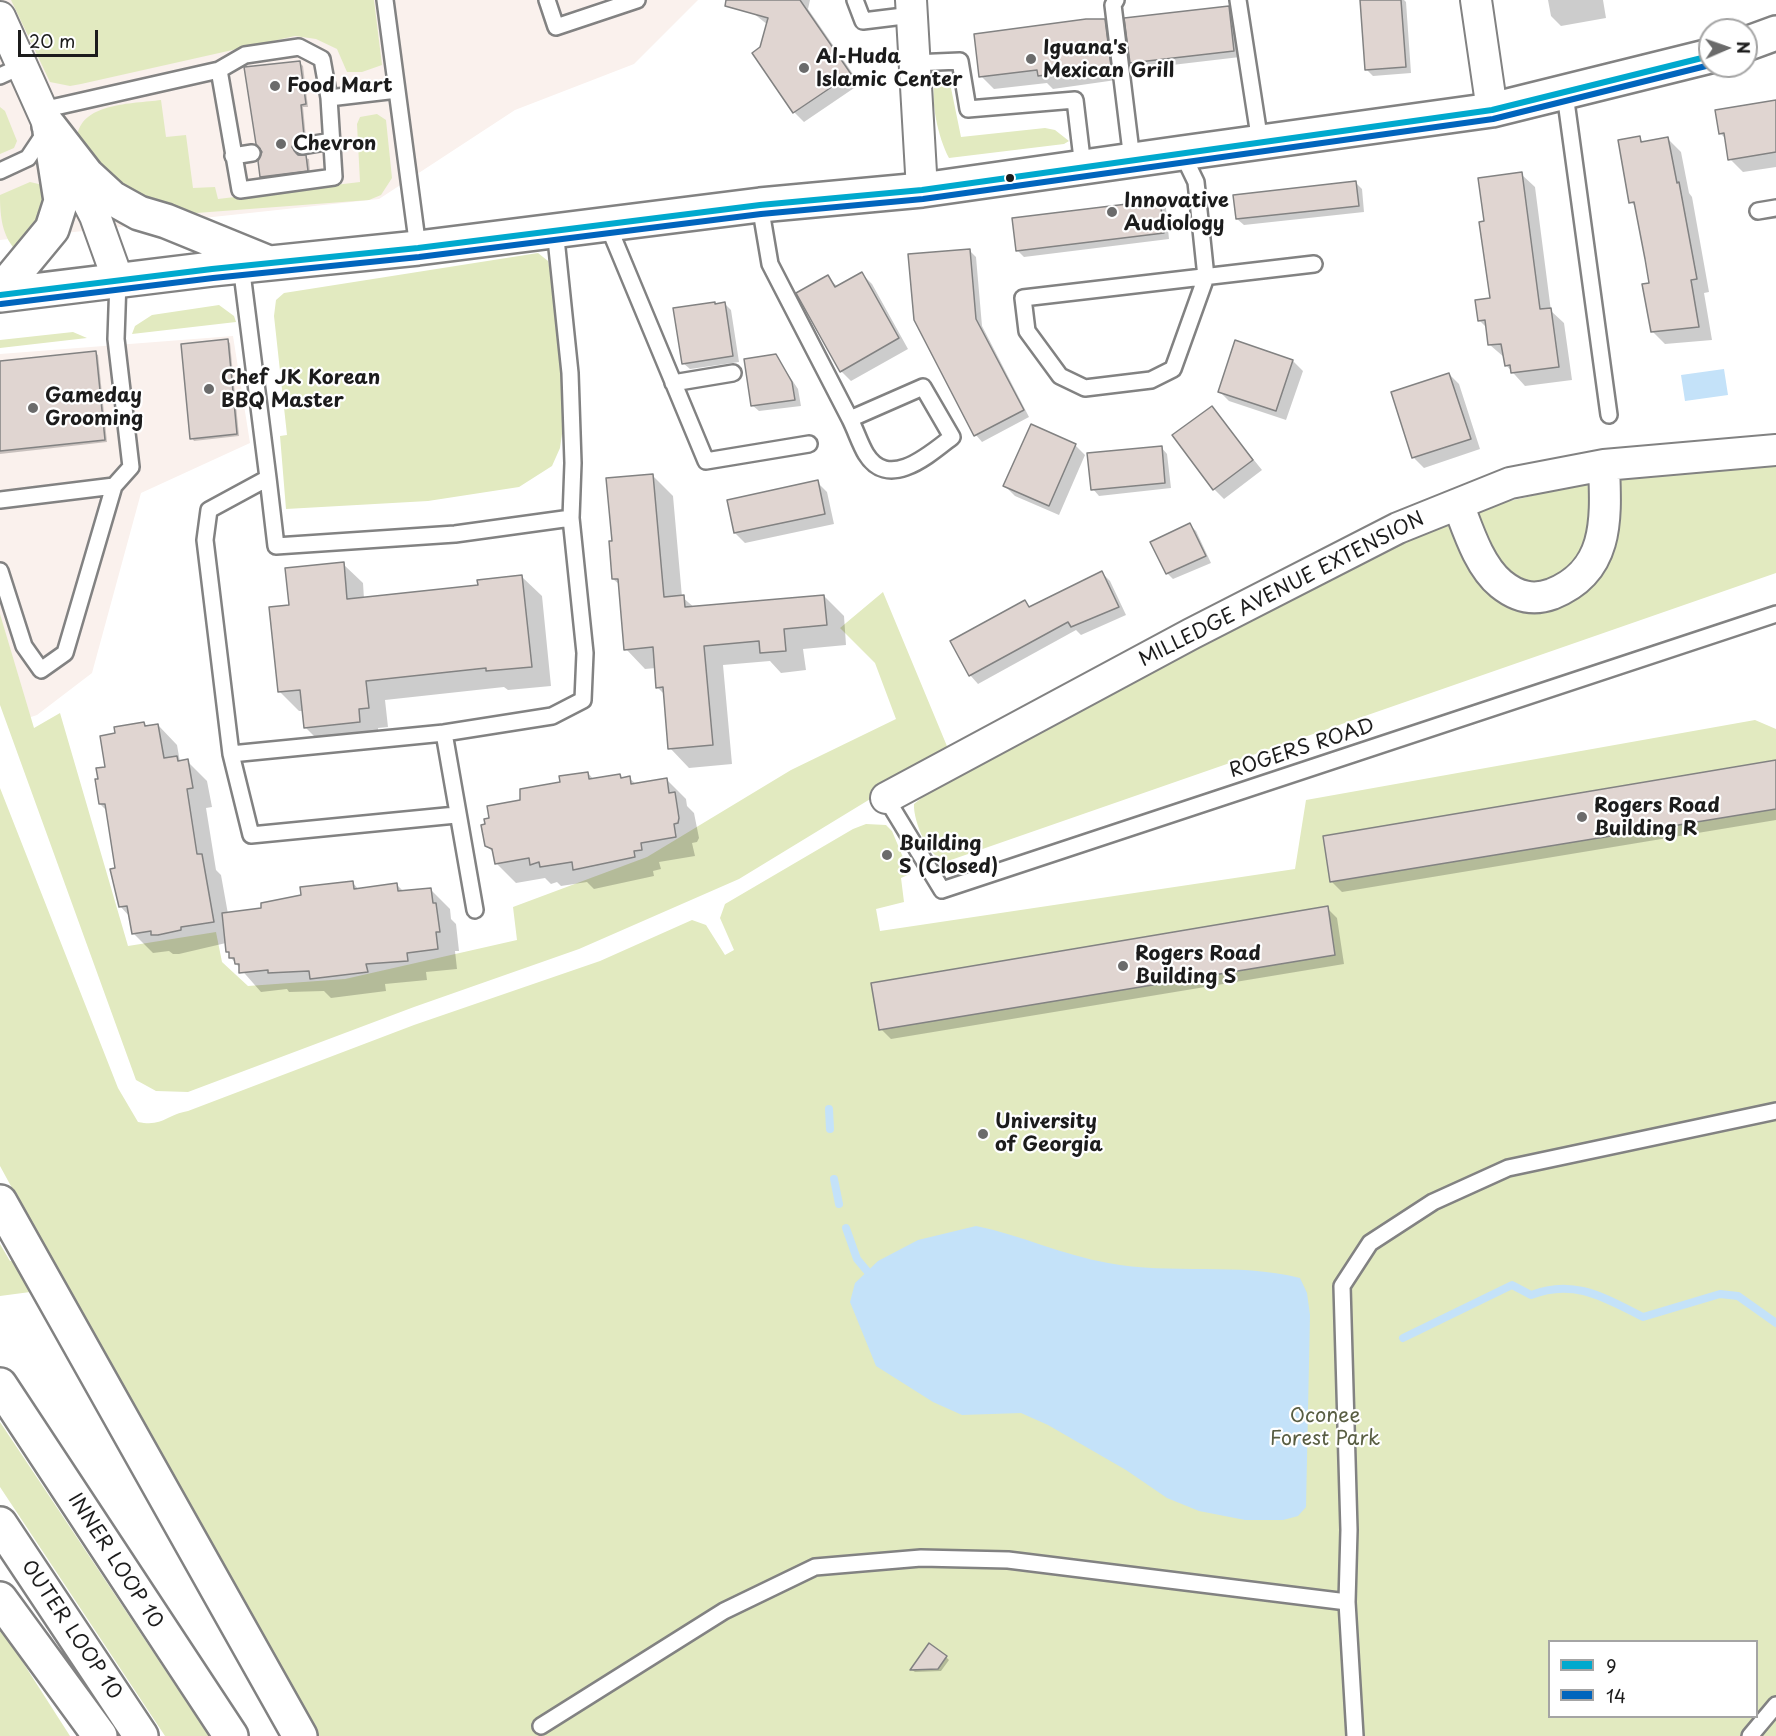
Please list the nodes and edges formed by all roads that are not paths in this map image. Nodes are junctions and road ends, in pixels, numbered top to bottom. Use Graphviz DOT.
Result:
graph roads {
  1 [pos="385,0"];
  2 [pos="547,0"];
  3 [pos="637,0"];
  4 [pos="855,0"];
  5 [pos="1116,0"];
  6 [pos="1238,0"];
  7 [pos="1476,0"];
  8 [pos="911,7"];
  9 [pos="0,17"];
  10 [pos="1776,33"];
  11 [pos="1758,40"];
  12 [pos="1698,59"];
  13 [pos="913,63"];
  14 [pos="219,70"];
  15 [pos="11,71"];
  16 [pos="397,90"];
  17 [pos="1565,94"];
  18 [pos="329,98"];
  19 [pos="1492,110"];
  20 [pos="46,118"];
  21 [pos="332,141"];
  22 [pos="1260,142"];
  23 [pos="302,146"];
  24 [pos="252,153"];
  25 [pos="1182,153"];
  26 [pos="232,156"];
  27 [pos="1132,160"];
  28 [pos="1083,167"];
  29 [pos="0,171"];
  30 [pos="922,190"];
  31 [pos="760,205"];
  32 [pos="1776,208"];
  33 [pos="1758,211"];
  34 [pos="607,223"];
  35 [pos="555,230"];
  36 [pos="418,248"];
  37 [pos="255,264"];
  38 [pos="1314,264"];
  39 [pos="1206,277"];
  40 [pos="118,280"];
  41 [pos="0,294"];
  42 [pos="732,373"];
  43 [pos="673,383"];
  44 [pos="1610,415"];
  45 [pos="850,419"];
  46 [pos="809,444"];
  47 [pos="1776,450"];
  48 [pos="1604,465"];
  49 [pos="268,478"];
  50 [pos="114,486"];
  51 [pos="0,500"];
  52 [pos="1458,504"];
  53 [pos="571,518"];
  54 [pos="0,571"];
  55 [pos="1776,614"];
  56 [pos="444,733"];
  57 [pos="231,754"];
  58 [pos="886,798"];
  59 [pos="456,815"];
  60 [pos="475,910"];
  61 [pos="1776,1111"];
  62 [pos="0,1202"];
  63 [pos="0,1385"];
  64 [pos="0,1524"];
  65 [pos="0,1599"];
  66 [pos="1347,1602"];
  67 [pos="1776,1705"];
  68 [pos="541,1726"];
  69 [pos="100,1736"];
  70 [pos="141,1736"];
  71 [pos="231,1736"];
  72 [pos="300,1736"];
  73 [pos="1356,1736"];
  74 [pos="1750,1736"];
  1 -- 16 [label="lane"];
  2 -- 3 [label="lane"];
  4 -- 8 [label="lane"];
  5 -- 27 [label="lane"];
  6 -- 22 [label="lane"];
  7 -- 19 [label="street"];
  8 -- 13 [label="street"];
  9 -- 15 [label="street"];
  10 -- 11 [label="main road"];
  12 -- 17 [label="main road"];
  13 -- 28 [label="lane"];
  13 -- 30 [label="street"];
  14 -- 18 [label="lane"];
  14 -- 20 [label="lane"];
  14 -- 26 [label="lane"];
  15 -- 20 [label="street"];
  16 -- 18 [label="lane"];
  16 -- 36 [label="lane"];
  17 -- 19 [label="main road"];
  17 -- 44 [label="lane"];
  18 -- 21 [label="lane"];
  19 -- 22 [label="main road"];
  20 -- 29 [label="lane"];
  20 -- 37 [label="main road"];
  20 -- 40 [label="street"];
  20 -- 41 [label="main road"];
  21 -- 23 [label="lane"];
  21 -- 26 [label="lane"];
  22 -- 25 [label="main road"];
  24 -- 26 [label="lane"];
  25 -- 27 [label="main road"];
  25 -- 39 [label="lane"];
  27 -- 28 [label="main road"];
  28 -- 30 [label="main road"];
  30 -- 31 [label="main road"];
  31 -- 34 [label="main road"];
  31 -- 45 [label="lane"];
  32 -- 33 [label="lane"];
  34 -- 35 [label="main road"];
  34 -- 43 [label="lane"];
  35 -- 36 [label="main road"];
  35 -- 53 [label="lane"];
  36 -- 37 [label="main road"];
  37 -- 40 [label="main road"];
  37 -- 49 [label="lane"];
  38 -- 39 [label="lane"];
  39 -- 39 [label="lane"];
  40 -- 41 [label="main road"];
  40 -- 50 [label="lane"];
  42 -- 43 [label="lane"];
  43 -- 46 [label="lane"];
  45 -- 45 [label="lane"];
  47 -- 48 [label="street, MILLEDGE AVENUE EXTENSION"];
  48 -- 52 [label="street, MILLEDGE AVENUE EXTENSION"];
  48 -- 52 [label="street"];
  49 -- 53 [label="lane"];
  49 -- 57 [label="lane"];
  50 -- 51 [label="lane"];
  50 -- 54 [label="lane"];
  52 -- 58 [label="street, MILLEDGE AVENUE EXTENSION"];
  53 -- 56 [label="lane"];
  55 -- 58 [label="lane, ROGERS ROAD"];
  56 -- 57 [label="lane"];
  56 -- 59 [label="lane"];
  57 -- 59 [label="lane"];
  59 -- 60 [label="lane"];
  61 -- 66 [label="lane"];
  62 -- 72 [label="main road"];
  63 -- 71 [label="main road, INNER LOOP 10"];
  64 -- 70 [label="main road, OUTER LOOP 10"];
  65 -- 69 [label="main road"];
  66 -- 68 [label="lane"];
  66 -- 73 [label="lane"];
  67 -- 74 [label="lane"];
}
